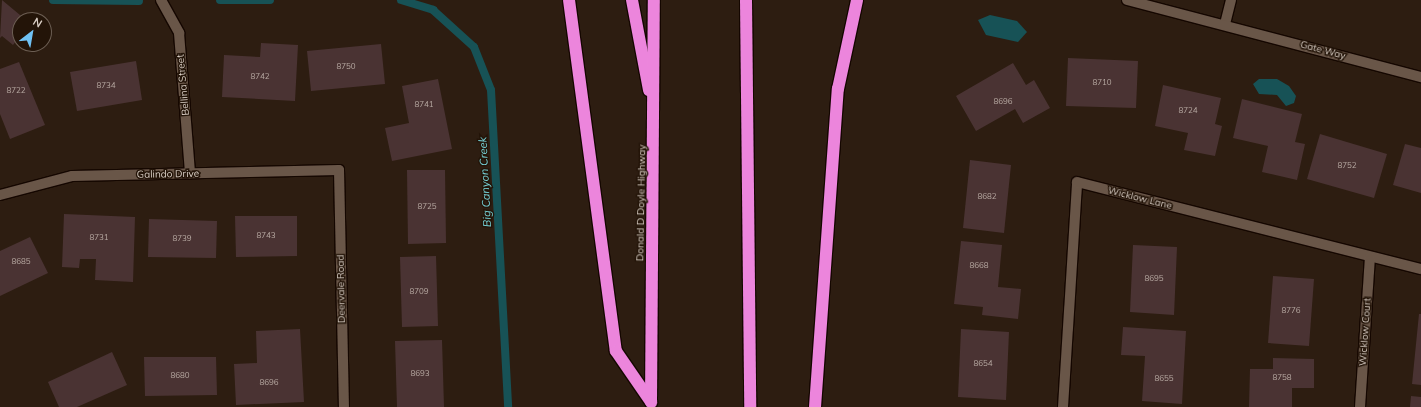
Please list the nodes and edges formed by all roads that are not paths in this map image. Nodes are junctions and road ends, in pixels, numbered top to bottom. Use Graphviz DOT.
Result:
graph roads {
  1 [pos="161,0"];
  2 [pos="570,0"];
  3 [pos="632,0"];
  4 [pos="654,0"];
  5 [pos="746,0"];
  6 [pos="857,0"];
  7 [pos="1127,0"];
  8 [pos="1231,0"];
  9 [pos="1225,24"];
  10 [pos="1421,77"];
  11 [pos="655,115"];
  12 [pos="339,170"];
  13 [pos="190,174"];
  14 [pos="0,195"];
  15 [pos="1370,257"];
  16 [pos="1421,269"];
  17 [pos="651,404"];
  18 [pos="344,407"];
  19 [pos="750,407"];
  20 [pos="815,407"];
  21 [pos="1062,407"];
  22 [pos="1360,407"];
  1 -- 13 [label="street, Bellina Street"];
  2 -- 17 [label="highway"];
  3 -- 11 [label="highway"];
  4 -- 11 [label="highway, Donald D Doyle Highway"];
  5 -- 19 [label="highway"];
  6 -- 20 [label="highway"];
  7 -- 9 [label="street, Gate Way"];
  8 -- 9 [label="street"];
  9 -- 10 [label="street, Gate Way"];
  11 -- 17 [label="highway, Donald D Doyle Highway"];
  12 -- 13 [label="street, Galindo Drive"];
  12 -- 18 [label="street, Deervale Road"];
  13 -- 14 [label="street, Galindo Drive"];
  15 -- 16 [label="street, Wicklow Lane"];
  15 -- 21 [label="street, Wicklow Lane"];
  15 -- 22 [label="street, Wicklow Court"];
}
